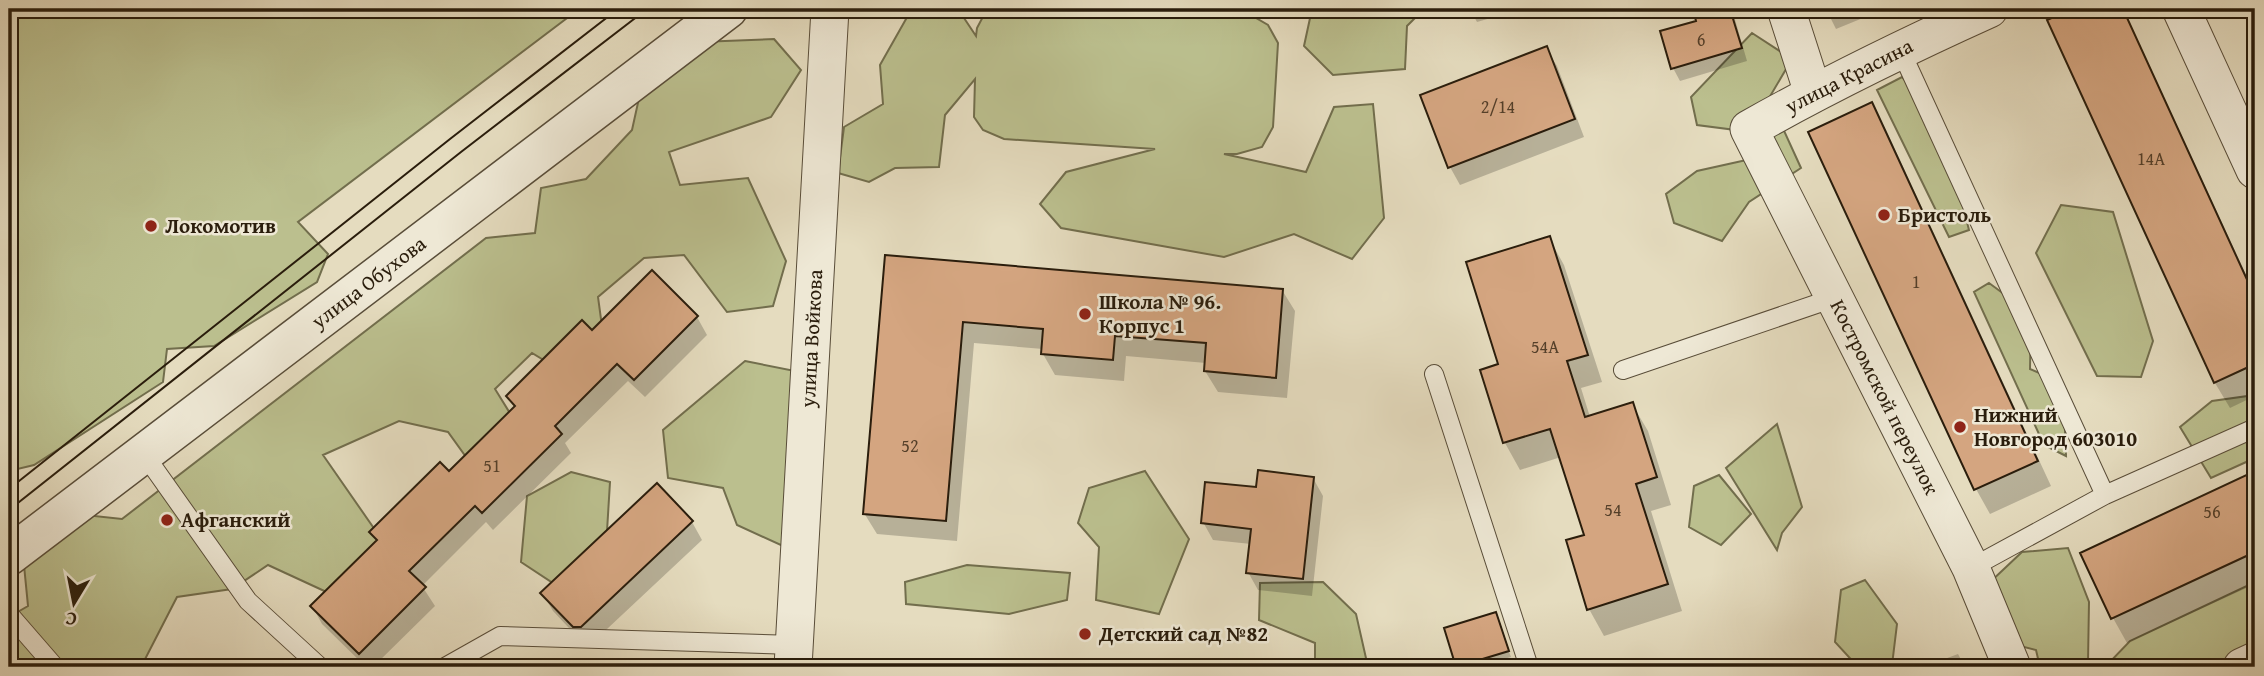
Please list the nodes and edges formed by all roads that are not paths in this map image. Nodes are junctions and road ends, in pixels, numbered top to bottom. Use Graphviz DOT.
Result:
graph roads {
  1 [pos="729,9"];
  2 [pos="830,9"];
  3 [pos="1786,9"];
  4 [pos="1989,9"];
  5 [pos="2181,9"];
  6 [pos="1900,49"];
  7 [pos="1813,93"];
  8 [pos="1749,129"];
  9 [pos="2255,170"];
  10 [pos="1834,298"];
  11 [pos="1623,370"];
  12 [pos="1434,374"];
  13 [pos="2255,428"];
  14 [pos="144,454"];
  15 [pos="2105,495"];
  16 [pos="9,556"];
  17 [pos="1971,568"];
  18 [pos="9,614"];
  19 [pos="794,656"];
  20 [pos="2255,661"];
  21 [pos="55,667"];
  22 [pos="320,667"];
  23 [pos="445,667"];
  24 [pos="1529,667"];
  25 [pos="2012,667"];
  26 [pos="2242,667"];
  1 -- 14 [label="street, улица Обухова"];
  2 -- 19 [label="street, улица Войкова"];
  3 -- 7 [label="street"];
  4 -- 6 [label="street, улица Красина"];
  5 -- 9 [label="street"];
  6 -- 7 [label="street, улица Красина"];
  6 -- 15 [label="lane"];
  7 -- 8 [label="street, улица Красина"];
  8 -- 10 [label="street, Костромской переулок"];
  10 -- 11 [label="lane"];
  10 -- 17 [label="street, Костромской переулок"];
  12 -- 24 [label="lane"];
  13 -- 15 [label="lane"];
  14 -- 16 [label="street, улица Обухова"];
  14 -- 22 [label="lane"];
  15 -- 17 [label="lane"];
  17 -- 25 [label="street, Костромской переулок"];
  18 -- 21 [label="lane"];
  19 -- 23 [label="lane"];
  20 -- 26 [label="street"];
}
